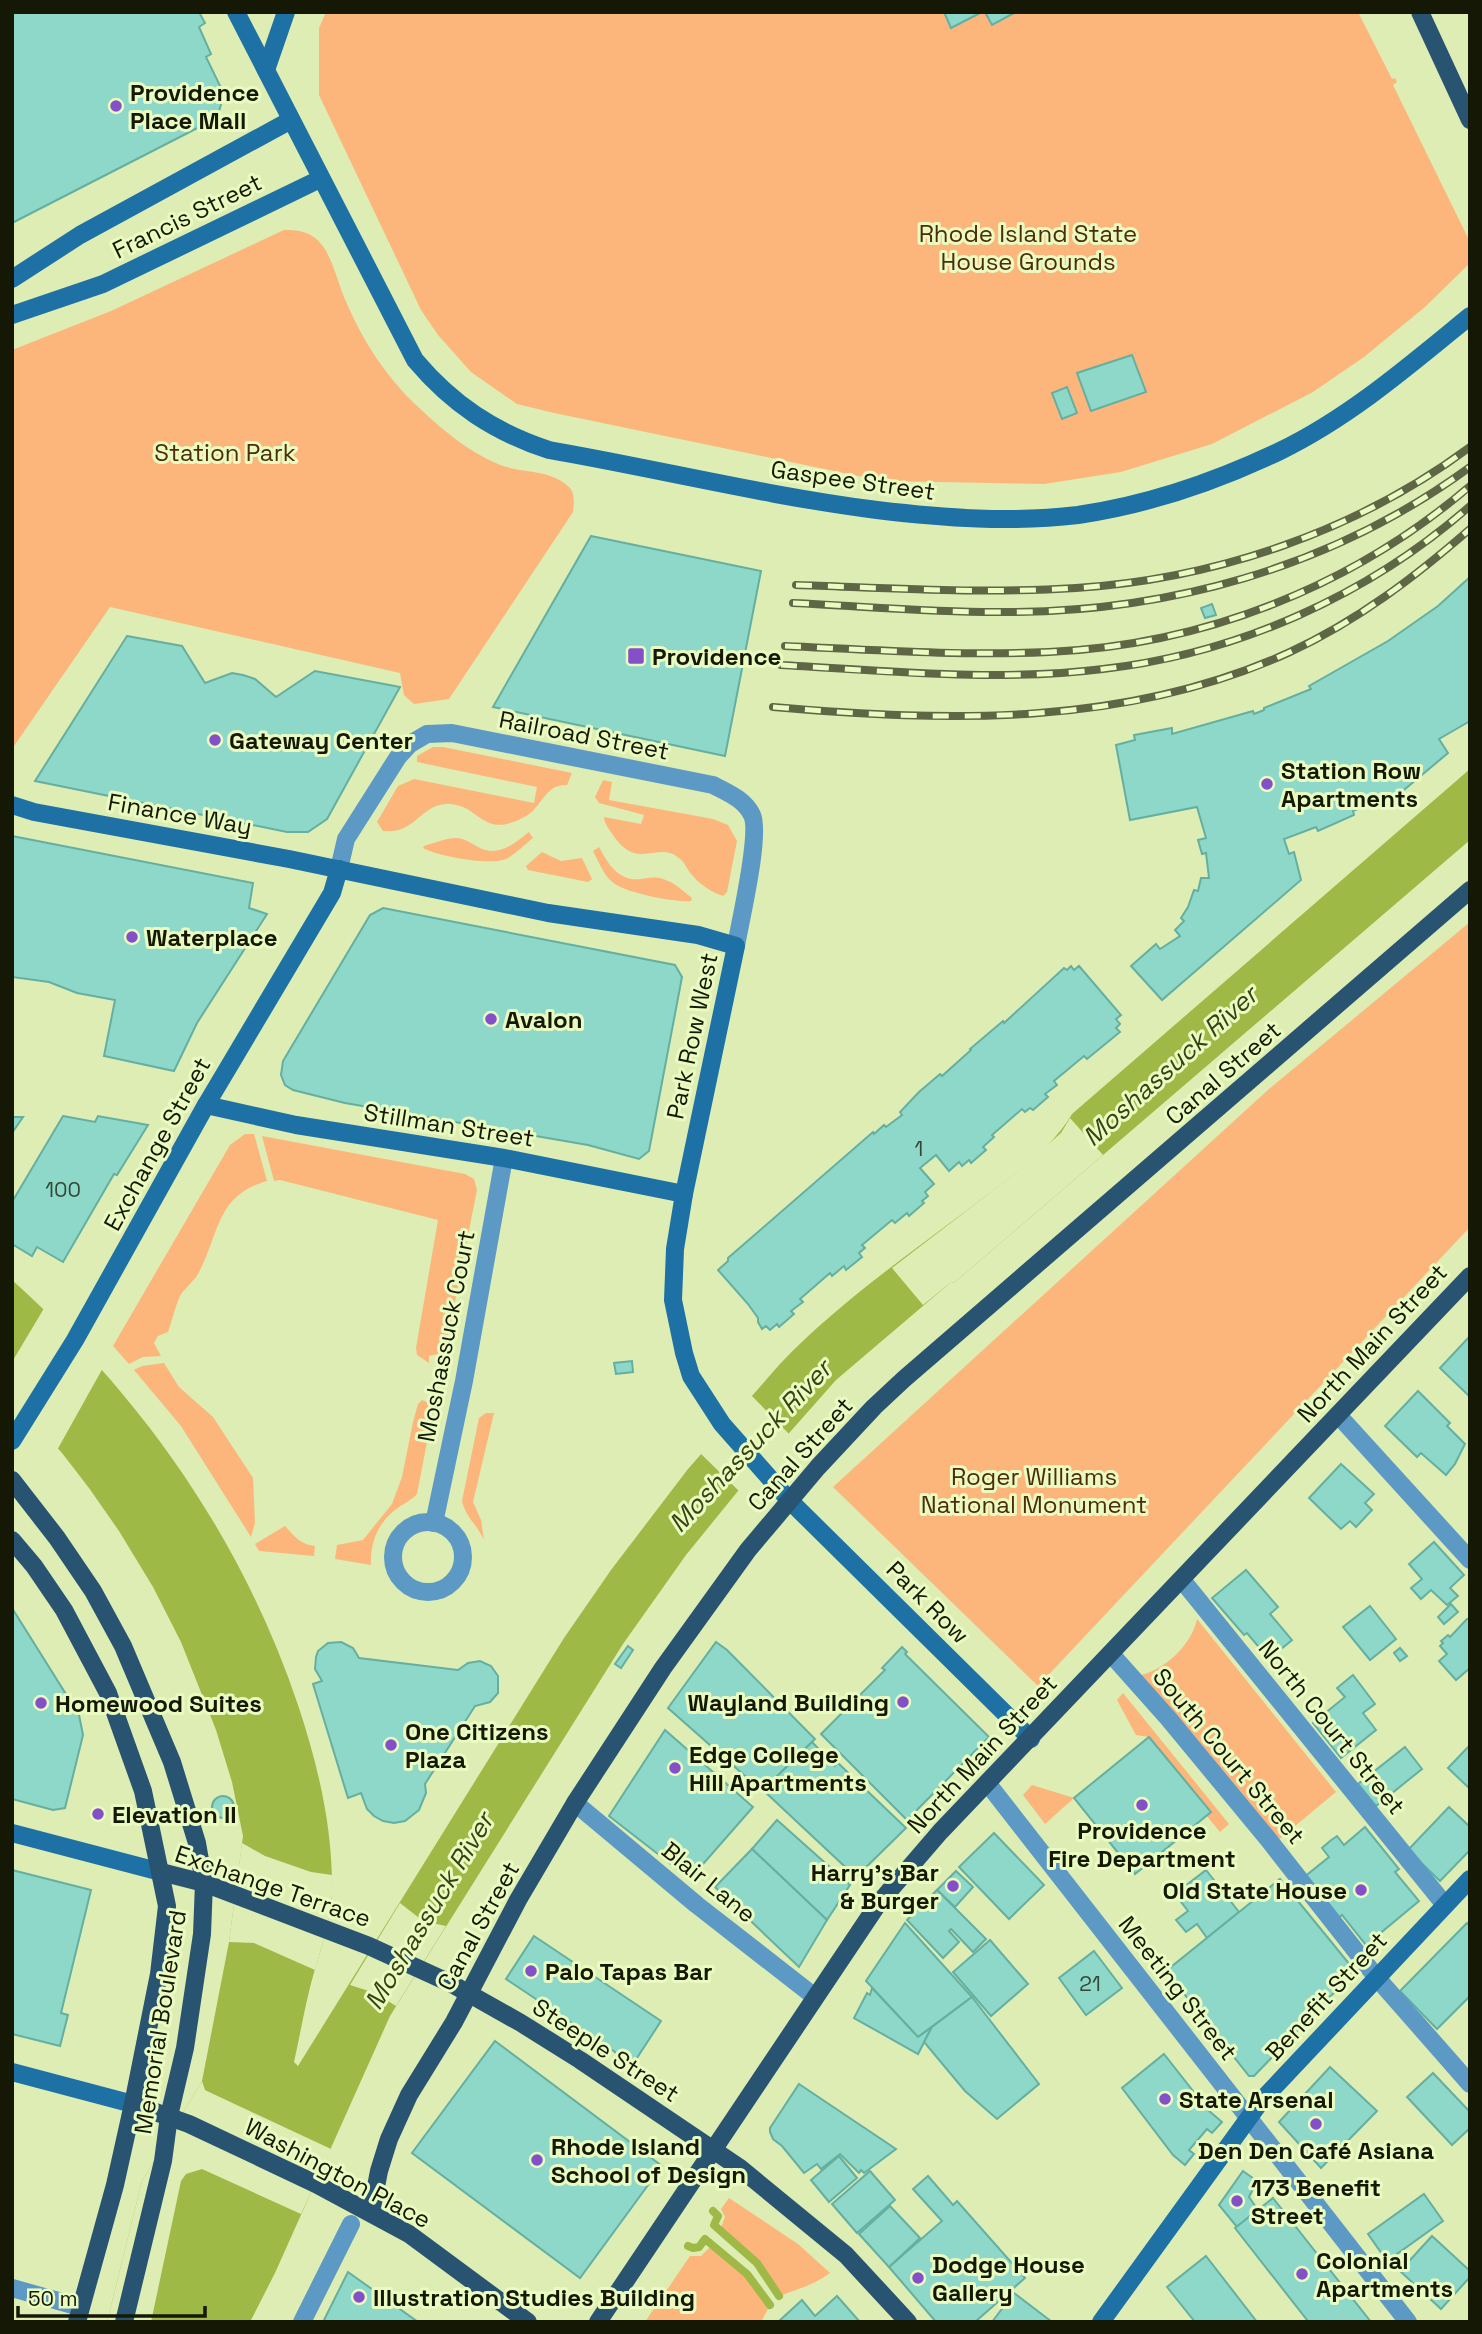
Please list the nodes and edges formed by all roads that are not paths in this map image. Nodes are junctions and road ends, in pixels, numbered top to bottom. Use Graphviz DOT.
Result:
graph roads {
  1 [pos="236,12"];
  2 [pos="286,12"];
  3 [pos="1420,12"];
  4 [pos="266,70"];
  5 [pos="290,120"];
  6 [pos="1470,120"];
  7 [pos="320,178"];
  8 [pos="12,279"];
  9 [pos="12,315"];
  10 [pos="1470,316"];
  11 [pos="12,805"];
  12 [pos="339,869"];
  13 [pos="1470,890"];
  14 [pos="736,946"];
  15 [pos="206,1105"];
  16 [pos="504,1158"];
  17 [pos="684,1194"];
  18 [pos="1470,1276"];
  19 [pos="1338,1415"];
  20 [pos="12,1441"];
  21 [pos="12,1480"];
  22 [pos="790,1501"];
  23 [pos="434,1522"];
  24 [pos="12,1540"];
  25 [pos="1470,1560"];
  26 [pos="1182,1580"];
  27 [pos="1111,1654"];
  28 [pos="1031,1739"];
  29 [pos="988,1784"];
  30 [pos="575,1803"];
  31 [pos="12,1833"];
  32 [pos="161,1872"];
  33 [pos="1470,1879"];
  34 [pos="204,1883"];
  35 [pos="1445,1905"];
  36 [pos="1377,1978"];
  37 [pos="470,1993"];
  38 [pos="815,1997"];
  39 [pos="12,2072"];
  40 [pos="1470,2084"];
  41 [pos="133,2104"];
  42 [pos="169,2116"];
  43 [pos="1248,2117"];
  44 [pos="713,2150"];
  45 [pos="371,2213"];
  46 [pos="351,2224"];
  47 [pos="12,2288"];
  48 [pos="79,2314"];
  49 [pos="124,2322"];
  50 [pos="302,2322"];
  51 [pos="528,2322"];
  52 [pos="598,2322"];
  53 [pos="908,2322"];
  54 [pos="1101,2322"];
  55 [pos="1408,2322"];
  1 -- 4 [label="street"];
  2 -- 4 [label="street"];
  3 -- 6 [label="main road"];
  4 -- 5 [label="street"];
  5 -- 7 [label="street"];
  5 -- 8 [label="street, Francis Street"];
  7 -- 9 [label="street, Francis Street"];
  7 -- 10 [label="street, Gaspee Street"];
  11 -- 12 [label="street, Finance Way"];
  12 -- 14 [label="street, Park Row West"];
  12 -- 14 [label="street, Railroad Street"];
  12 -- 15 [label="street, Exchange Street"];
  13 -- 22 [label="main road, Canal Street"];
  14 -- 17 [label="street, Park Row West"];
  15 -- 16 [label="street, Stillman Street"];
  15 -- 20 [label="street, Exchange Street"];
  16 -- 17 [label="street, Stillman Street"];
  16 -- 23 [label="street, Moshassuck Court"];
  17 -- 22 [label="street, Park Row West"];
  18 -- 19 [label="main road, North Main Street"];
  19 -- 25 [label="street"];
  19 -- 26 [label="main road, North Main Street"];
  21 -- 34 [label="main road, Memorial Boulevard"];
  22 -- 28 [label="street, Park Row"];
  22 -- 30 [label="main road, Canal Street"];
  23 -- 23 [label="street"];
  24 -- 32 [label="main road, Memorial Boulevard"];
  26 -- 27 [label="main road, North Main Street"];
  26 -- 35 [label="street, North Court Street"];
  27 -- 28 [label="main road, North Main Street"];
  27 -- 36 [label="street, South Court Street"];
  28 -- 29 [label="main road, North Main Street"];
  29 -- 38 [label="main road, North Main Street"];
  29 -- 43 [label="street, Meeting Street"];
  30 -- 37 [label="main road, Canal Street"];
  30 -- 38 [label="street, Blair Lane"];
  31 -- 32 [label="street, Exchange Terrace"];
  32 -- 34 [label="main road, Exchange Terrace"];
  32 -- 41 [label="main road, Memorial Boulevard"];
  33 -- 35 [label="street, Benefit Street"];
  34 -- 37 [label="main road, Exchange Terrace"];
  34 -- 42 [label="main road, Memorial Boulevard"];
  35 -- 36 [label="street, Benefit Street"];
  36 -- 40 [label="street, South Court Street"];
  36 -- 43 [label="street, Benefit Street"];
  37 -- 44 [label="main road, Steeple Street"];
  37 -- 45 [label="main road, Canal Street"];
  38 -- 44 [label="main road, North Main Street"];
  39 -- 41 [label="street"];
  41 -- 42 [label="main road, Washington Place"];
  41 -- 48 [label="main road, Memorial Boulevard"];
  42 -- 45 [label="main road, Washington Place"];
  42 -- 49 [label="main road, Memorial Boulevard"];
  43 -- 54 [label="street, Benefit Street"];
  43 -- 55 [label="street, Meeting Street"];
  44 -- 52 [label="main road, North Main Street"];
  44 -- 53 [label="main road, Steeple Street"];
  45 -- 51 [label="main road, Washington Place"];
  46 -- 50 [label="street"];
  47 -- 48 [label="street"];
}
